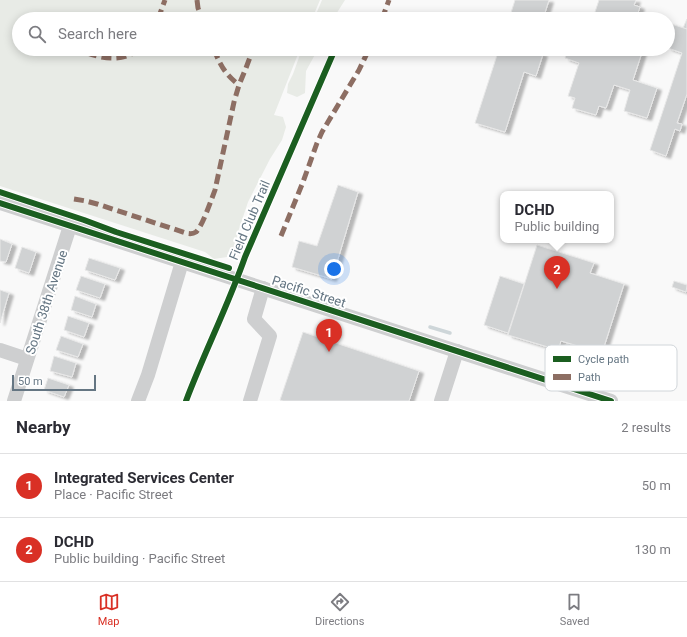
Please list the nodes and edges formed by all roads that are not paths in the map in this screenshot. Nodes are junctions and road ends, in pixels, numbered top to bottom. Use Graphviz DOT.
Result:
graph roads {
  1 [pos="0,203"];
  2 [pos="70,226"];
  3 [pos="182,262"];
  4 [pos="263,288"];
  5 [pos="0,350"];
  6 [pos="457,351"];
  7 [pos="27,360"];
  8 [pos="545,380"];
  9 [pos="580,391"];
  10 [pos="14,401"];
  11 [pos="138,401"];
  12 [pos="250,401"];
  13 [pos="441,401"];
  14 [pos="611,401"];
  1 -- 2 [label="street, Pacific Street"];
  2 -- 3 [label="street, Pacific Street"];
  2 -- 7 [label="street, South 38th Avenue"];
  3 -- 4 [label="street, Pacific Street"];
  3 -- 11 [label="street"];
  4 -- 6 [label="street, Pacific Street"];
  4 -- 12 [label="street"];
  5 -- 7 [label="street"];
  6 -- 8 [label="street, Pacific Street"];
  6 -- 13 [label="street"];
  7 -- 10 [label="street, South 38th Avenue"];
  9 -- 14 [label="street, Pacific Street"];
}
